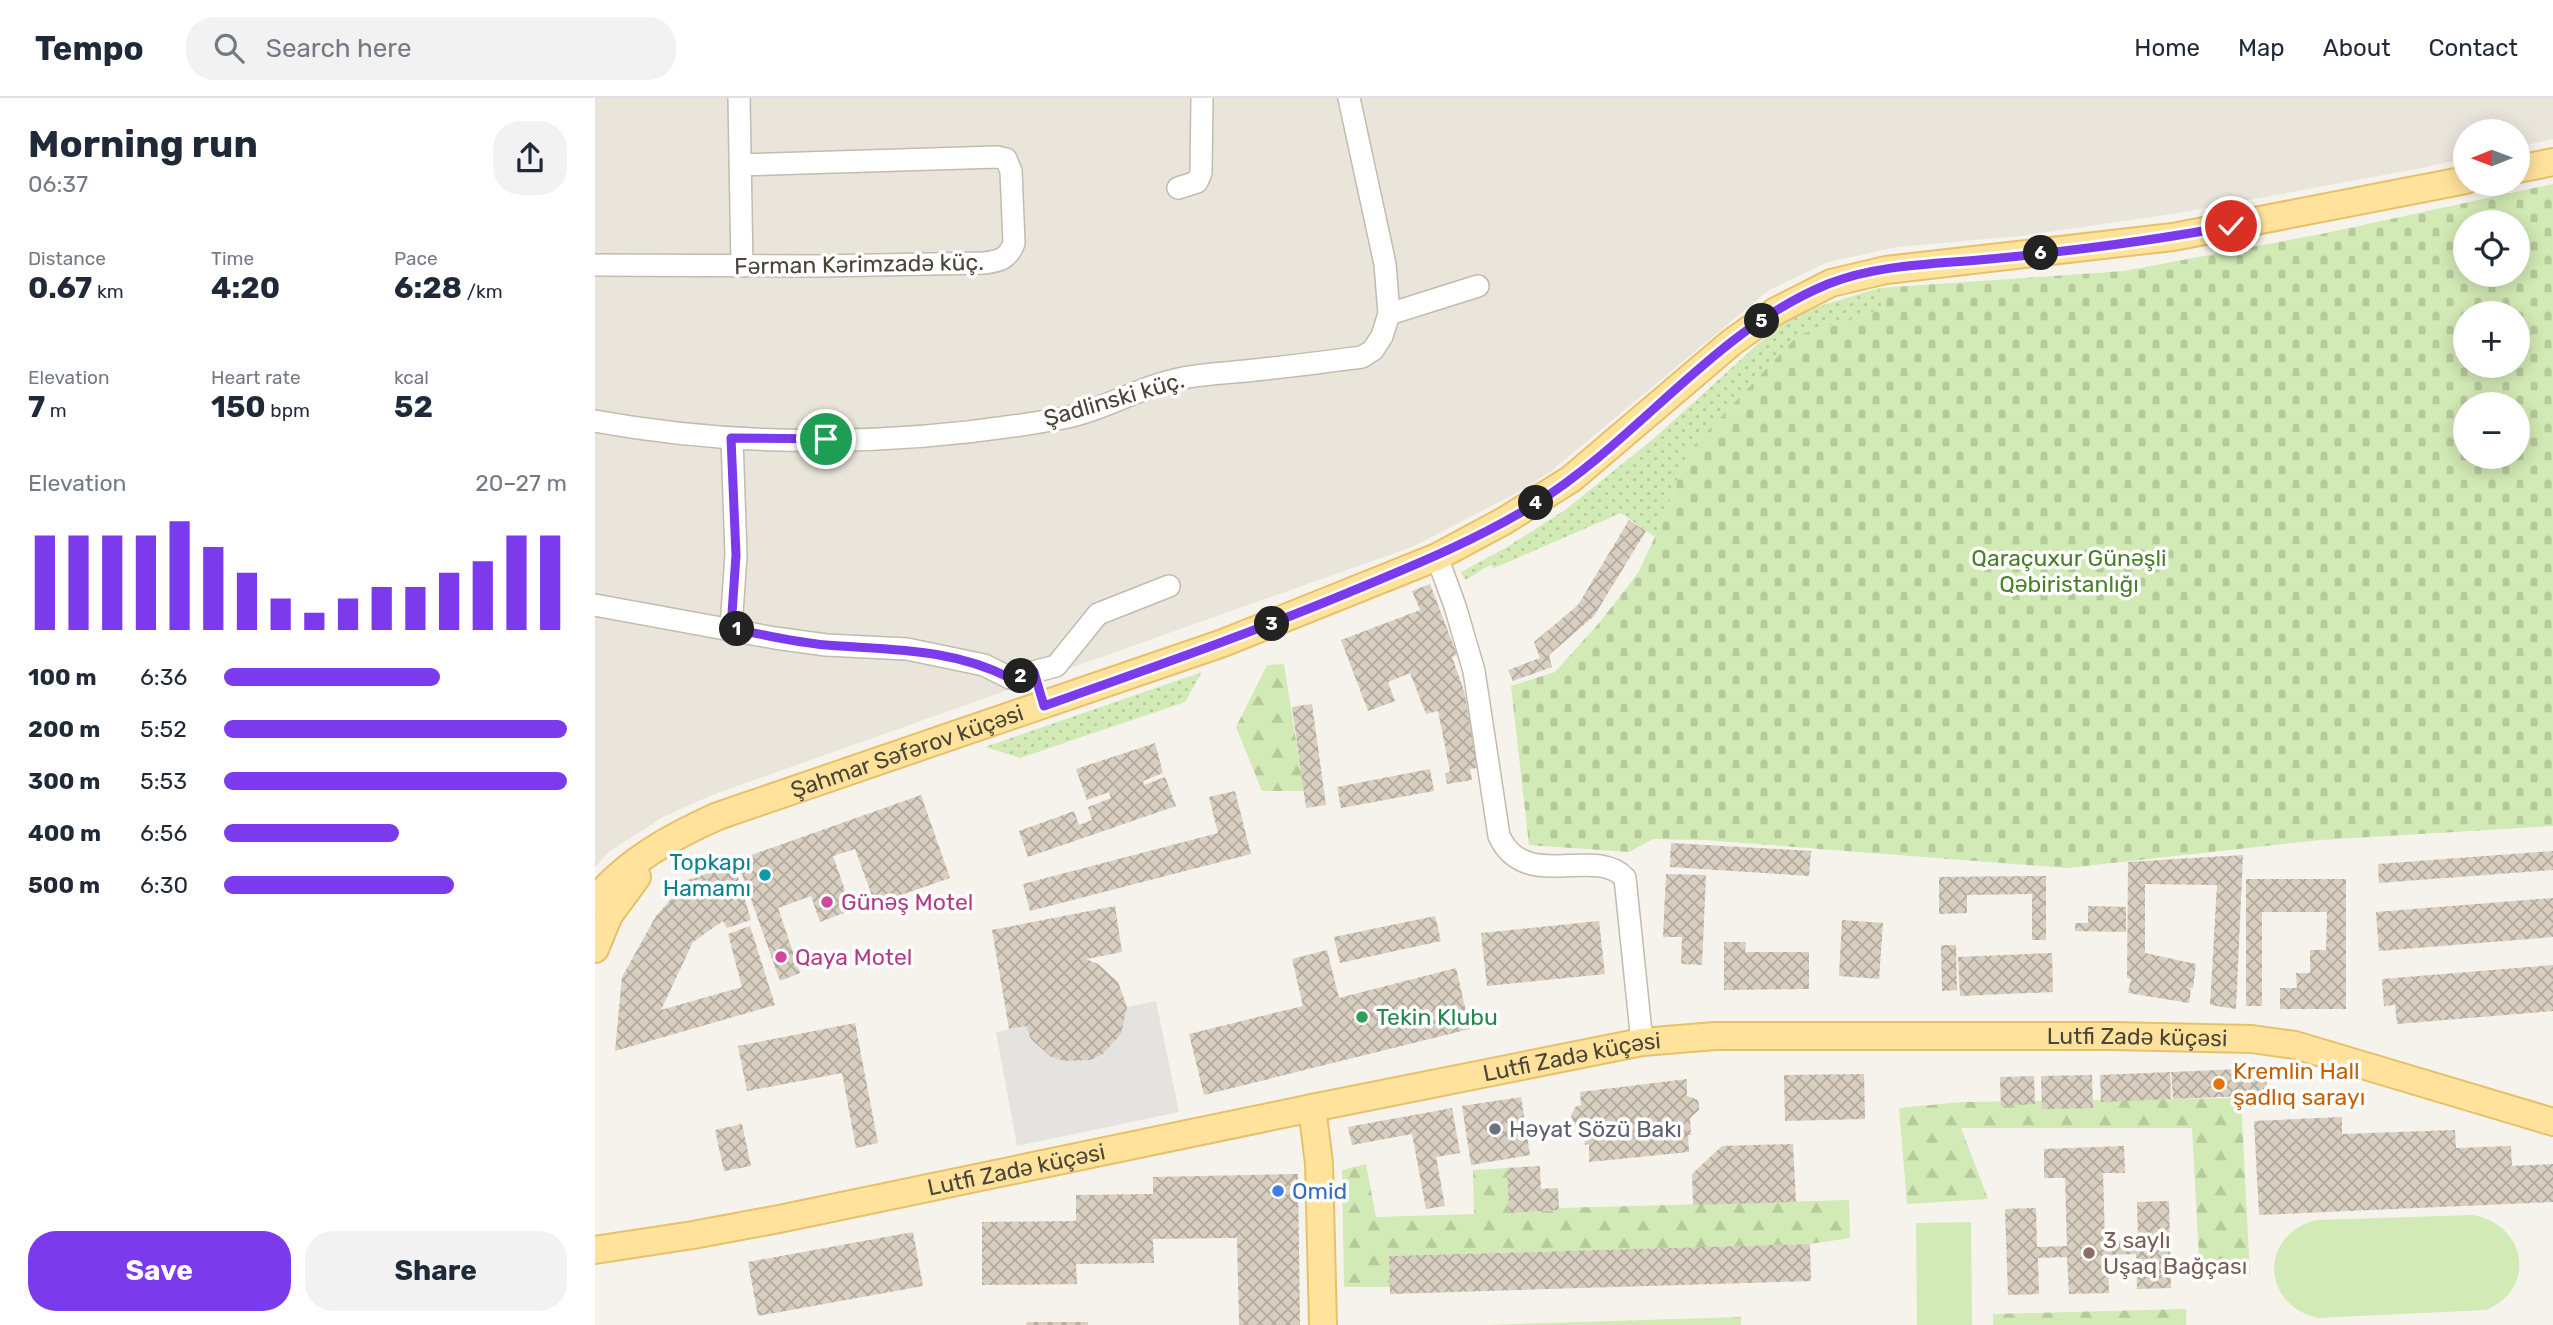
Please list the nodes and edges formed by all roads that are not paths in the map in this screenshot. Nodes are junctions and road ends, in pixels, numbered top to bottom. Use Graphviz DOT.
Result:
graph roads {
  1 [pos="739,98"];
  2 [pos="1202,98"];
  3 [pos="1349,98"];
  4 [pos="2553,162"];
  5 [pos="740,165"];
  6 [pos="2531,166"];
  7 [pos="2453,183"];
  8 [pos="1178,188"];
  9 [pos="595,265"];
  10 [pos="742,266"];
  11 [pos="1478,286"];
  12 [pos="1389,314"];
  13 [pos="595,421"];
  14 [pos="731,438"];
  15 [pos="1437,557"];
  16 [pos="1169,586"];
  17 [pos="595,605"];
  18 [pos="731,628"];
  19 [pos="1034,672"];
  20 [pos="1044,706"];
  21 [pos="689,830"];
  22 [pos="595,901"];
  23 [pos="595,949"];
  24 [pos="1642,1042"];
  25 [pos="1312,1108"];
  26 [pos="2553,1122"];
  27 [pos="595,1250"];
  28 [pos="1323,1325"];
  1 -- 5 [label="street"];
  2 -- 8 [label="street"];
  3 -- 12 [label="street, Şadlinski küç."];
  4 -- 6 [label="main road"];
  5 -- 10 [label="street"];
  5 -- 10 [label="street, Fərman Kərimzadə küç."];
  7 -- 15 [label="main road, Şahmar Səfərov küçəsi"];
  9 -- 10 [label="street, Fərman Kərimzadə küç."];
  11 -- 12 [label="street"];
  12 -- 14 [label="street, Şadlinski küç."];
  13 -- 14 [label="street, Şadlinski küç."];
  14 -- 18 [label="street"];
  15 -- 20 [label="main road, Şahmar Səfərov küçəsi"];
  15 -- 24 [label="street"];
  16 -- 19 [label="street"];
  17 -- 18 [label="street"];
  18 -- 19 [label="street"];
  19 -- 20 [label="street"];
  20 -- 21 [label="main road, Şahmar Səfərov küçəsi"];
  21 -- 22 [label="main road"];
  21 -- 23 [label="main road"];
  24 -- 25 [label="main road, Lutfi Zadə küçəsi"];
  24 -- 26 [label="main road, Lutfi Zadə küçəsi"];
  25 -- 27 [label="main road, Lutfi Zadə küçəsi"];
  25 -- 28 [label="main road"];
}
